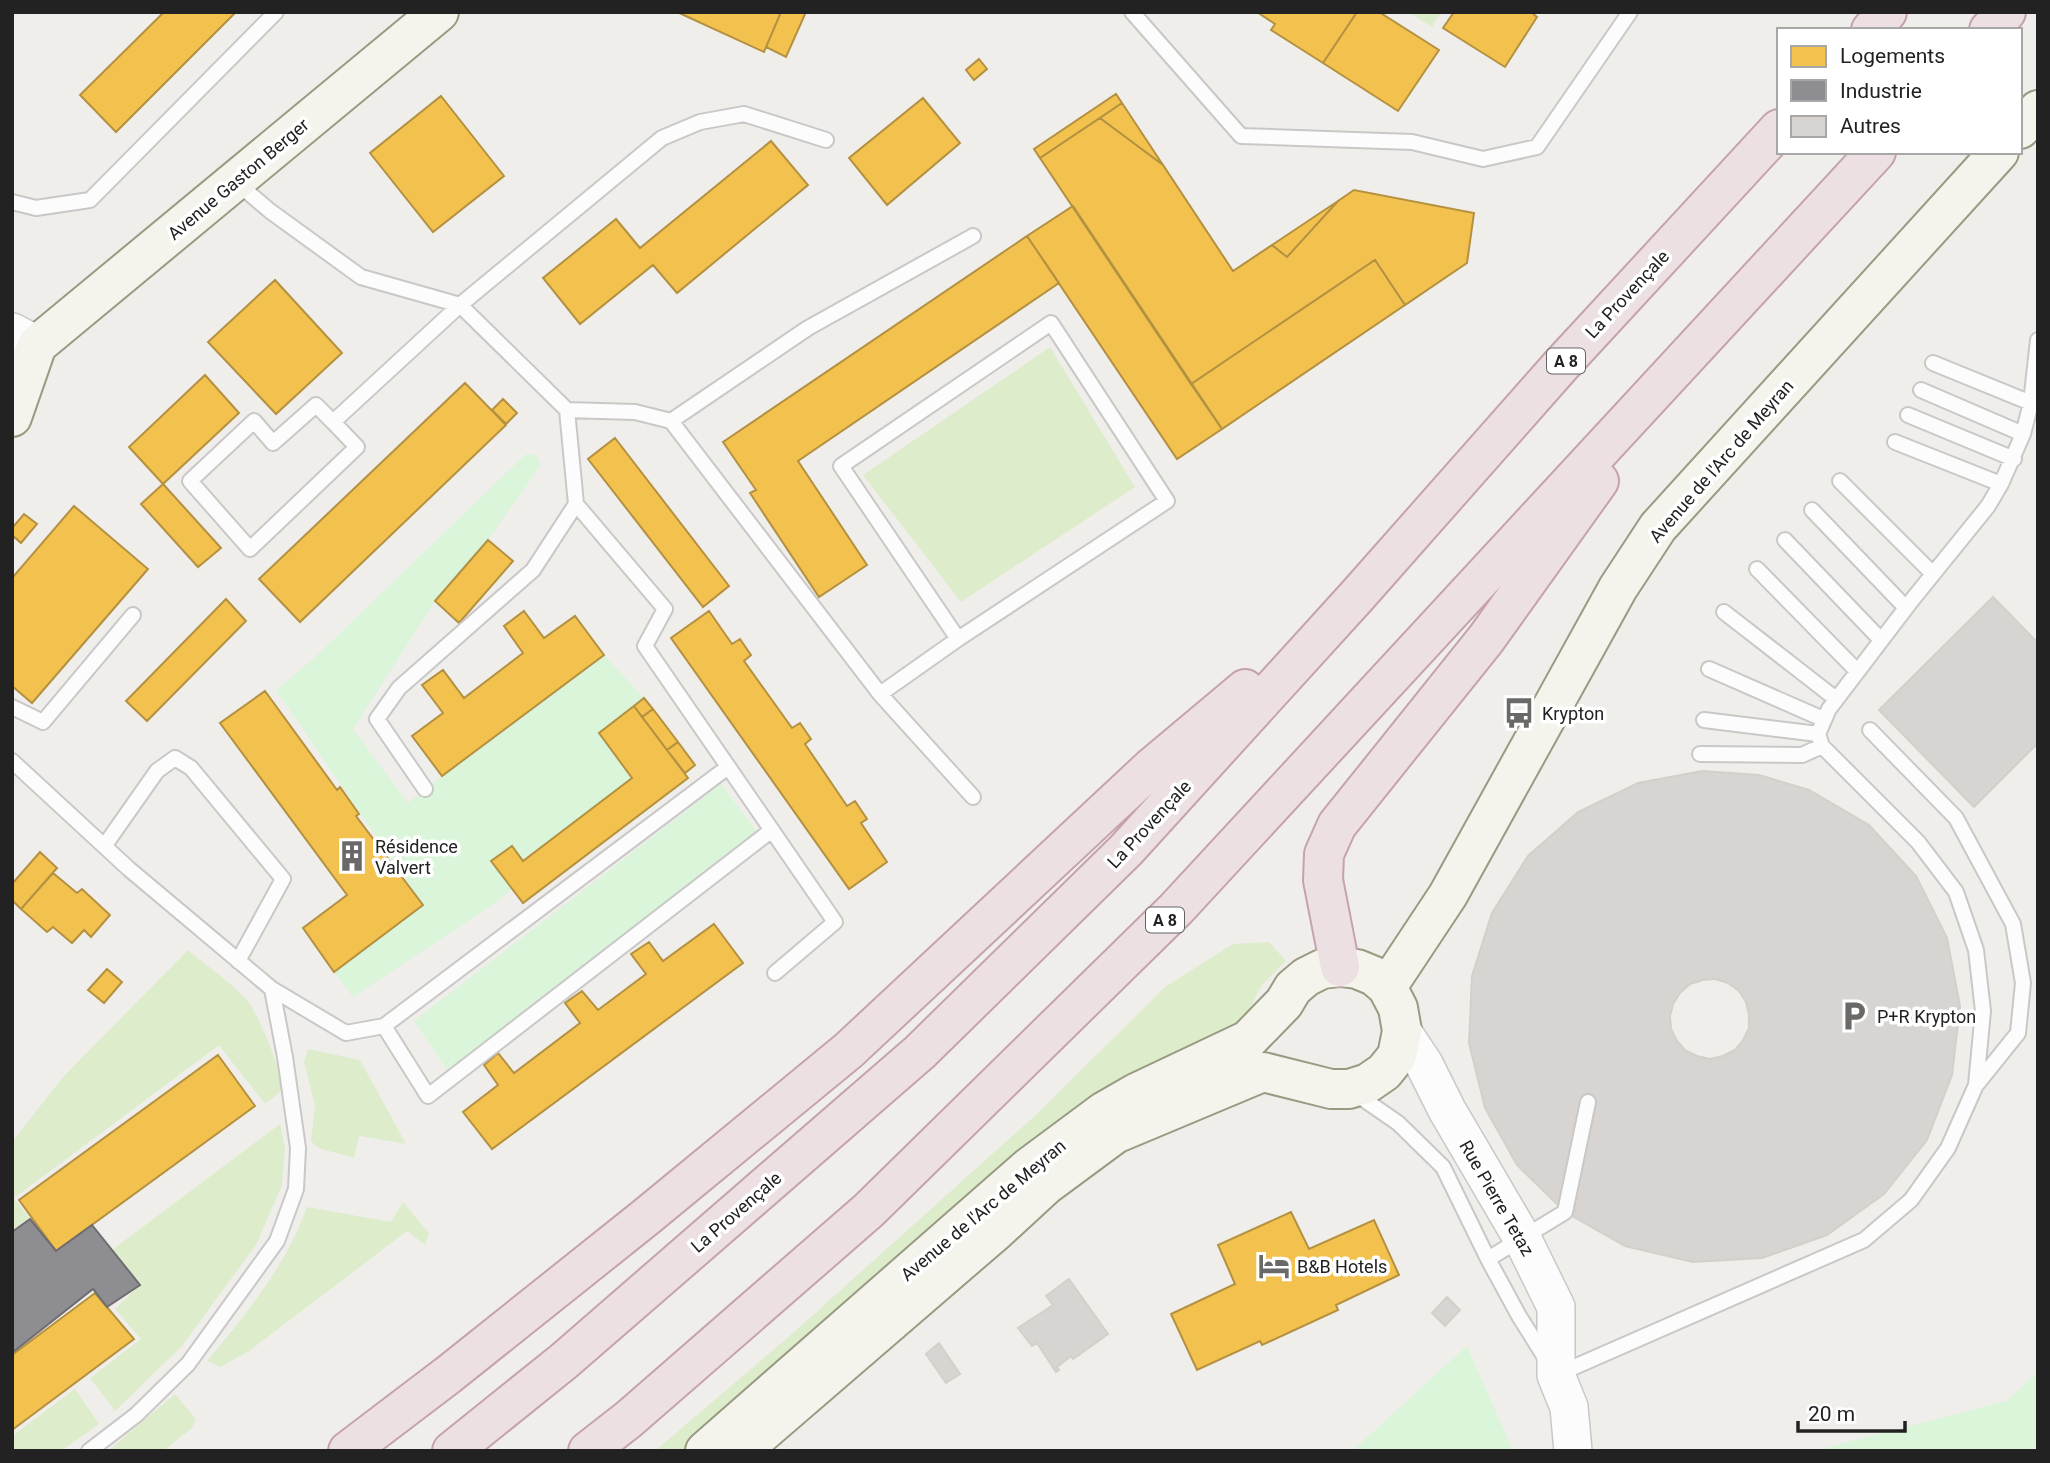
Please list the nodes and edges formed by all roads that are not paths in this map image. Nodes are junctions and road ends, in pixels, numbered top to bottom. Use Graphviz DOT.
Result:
graph roads {
  1 [pos="276,12"];
  2 [pos="439,12"];
  3 [pos="1132,12"];
  4 [pos="1630,12"];
  5 [pos="1887,12"];
  6 [pos="2006,12"];
  7 [pos="1873,28"];
  8 [pos="1991,28"];
  9 [pos="2038,110"];
  10 [pos="2022,127"];
  11 [pos="1777,132"];
  12 [pos="826,140"];
  13 [pos="1874,154"];
  14 [pos="1997,154"];
  15 [pos="235,181"];
  16 [pos="12,202"];
  17 [pos="973,236"];
  18 [pos="460,305"];
  19 [pos="25,338"];
  20 [pos="2038,340"];
  21 [pos="1697,344"];
  22 [pos="1933,363"];
  23 [pos="1921,390"];
  24 [pos="2031,403"];
  25 [pos="567,410"];
  26 [pos="1908,415"];
  27 [pos="12,417"];
  28 [pos="671,421"];
  29 [pos="333,422"];
  30 [pos="2024,434"];
  31 [pos="1895,443"];
  32 [pos="2014,459"];
  33 [pos="1840,481"];
  34 [pos="2001,484"];
  35 [pos="576,504"];
  36 [pos="1812,510"];
  37 [pos="1785,540"];
  38 [pos="1757,569"];
  39 [pos="1933,574"];
  40 [pos="1357,596"];
  41 [pos="1906,608"];
  42 [pos="1724,612"];
  43 [pos="133,615"];
  44 [pos="958,639"];
  45 [pos="1881,640"];
  46 [pos="1709,669"];
  47 [pos="1857,671"];
  48 [pos="880,694"];
  49 [pos="1836,699"];
  50 [pos="12,707"];
  51 [pos="1704,720"];
  52 [pos="1870,730"];
  53 [pos="1821,733"];
  54 [pos="1700,754"];
  55 [pos="12,761"];
  56 [pos="728,767"];
  57 [pos="425,789"];
  58 [pos="973,797"];
  59 [pos="772,831"];
  60 [pos="105,845"];
  61 [pos="238,961"];
  62 [pos="1340,967"];
  63 [pos="775,973"];
  64 [pos="1387,987"];
  65 [pos="272,989"];
  66 [pos="1284,1003"];
  67 [pos="384,1026"];
  68 [pos="1402,1031"];
  69 [pos="1976,1085"];
  70 [pos="1331,1086"];
  71 [pos="1588,1102"];
  72 [pos="1522,1238"];
  73 [pos="1488,1259"];
  74 [pos="1556,1375"];
  75 [pos="89,1451"];
  76 [pos="348,1451"];
  77 [pos="452,1451"];
  78 [pos="588,1451"];
  79 [pos="705,1451"];
  80 [pos="741,1451"];
  81 [pos="1573,1451"];
  1 -- 16 [label="lane"];
  2 -- 15 [label="main road, Avenue Gaston Berger"];
  3 -- 4 [label="lane"];
  5 -- 7 [label="highway"];
  6 -- 8 [label="highway"];
  9 -- 10 [label="main road"];
  11 -- 40 [label="highway, La Provençale / A 8"];
  12 -- 18 [label="lane"];
  13 -- 21 [label="highway, A 8"];
  14 -- 64 [label="main road, Avenue de l'Arc de Meyran"];
  15 -- 18 [label="lane"];
  15 -- 19 [label="main road, Avenue Gaston Berger"];
  17 -- 28 [label="lane"];
  18 -- 25 [label="lane"];
  18 -- 29 [label="lane"];
  19 -- 27 [label="main road"];
  20 -- 24 [label="lane"];
  21 -- 62 [label="highway"];
  21 -- 78 [label="highway, A 8"];
  22 -- 24 [label="lane"];
  23 -- 30 [label="lane"];
  24 -- 30 [label="lane"];
  25 -- 28 [label="lane"];
  25 -- 35 [label="lane"];
  26 -- 32 [label="lane"];
  28 -- 48 [label="lane"];
  29 -- 29 [label="lane"];
  30 -- 32 [label="lane"];
  31 -- 34 [label="lane"];
  32 -- 34 [label="lane"];
  33 -- 39 [label="lane"];
  34 -- 39 [label="lane"];
  35 -- 56 [label="lane"];
  35 -- 57 [label="lane"];
  36 -- 41 [label="lane"];
  37 -- 45 [label="lane"];
  38 -- 47 [label="lane"];
  39 -- 41 [label="lane"];
  40 -- 76 [label="highway"];
  40 -- 77 [label="highway, La Provençale / A 8"];
  41 -- 45 [label="lane"];
  42 -- 49 [label="lane"];
  43 -- 50 [label="lane"];
  44 -- 44 [label="lane"];
  44 -- 48 [label="lane"];
  45 -- 47 [label="lane"];
  46 -- 53 [label="lane"];
  47 -- 49 [label="lane"];
  48 -- 58 [label="lane"];
  49 -- 53 [label="lane"];
  51 -- 53 [label="lane"];
  52 -- 69 [label="lane"];
  53 -- 54 [label="lane"];
  53 -- 69 [label="lane"];
  55 -- 60 [label="lane"];
  56 -- 59 [label="lane"];
  56 -- 67 [label="lane"];
  59 -- 63 [label="lane"];
  59 -- 67 [label="lane"];
  60 -- 61 [label="lane"];
  60 -- 61 [label="lane"];
  61 -- 65 [label="lane"];
  62 -- 64 [label="main road"];
  62 -- 66 [label="main road, Avenue de l'Arc de Meyran"];
  64 -- 68 [label="main road"];
  65 -- 67 [label="lane"];
  65 -- 75 [label="lane"];
  66 -- 70 [label="main road"];
  66 -- 79 [label="main road, Avenue de l'Arc de Meyran"];
  68 -- 70 [label="main road"];
  68 -- 72 [label="street, Rue Pierre Tetaz"];
  69 -- 74 [label="lane"];
  70 -- 73 [label="lane, Rue Pierre Tetaz"];
  70 -- 80 [label="main road, Avenue de l'Arc de Meyran"];
  71 -- 72 [label="lane"];
  72 -- 73 [label="lane"];
  72 -- 74 [label="street, Rue Pierre Tetaz"];
  73 -- 74 [label="lane, Rue Pierre Tetaz"];
  74 -- 81 [label="street, Rue Pierre Tetaz"];
}
